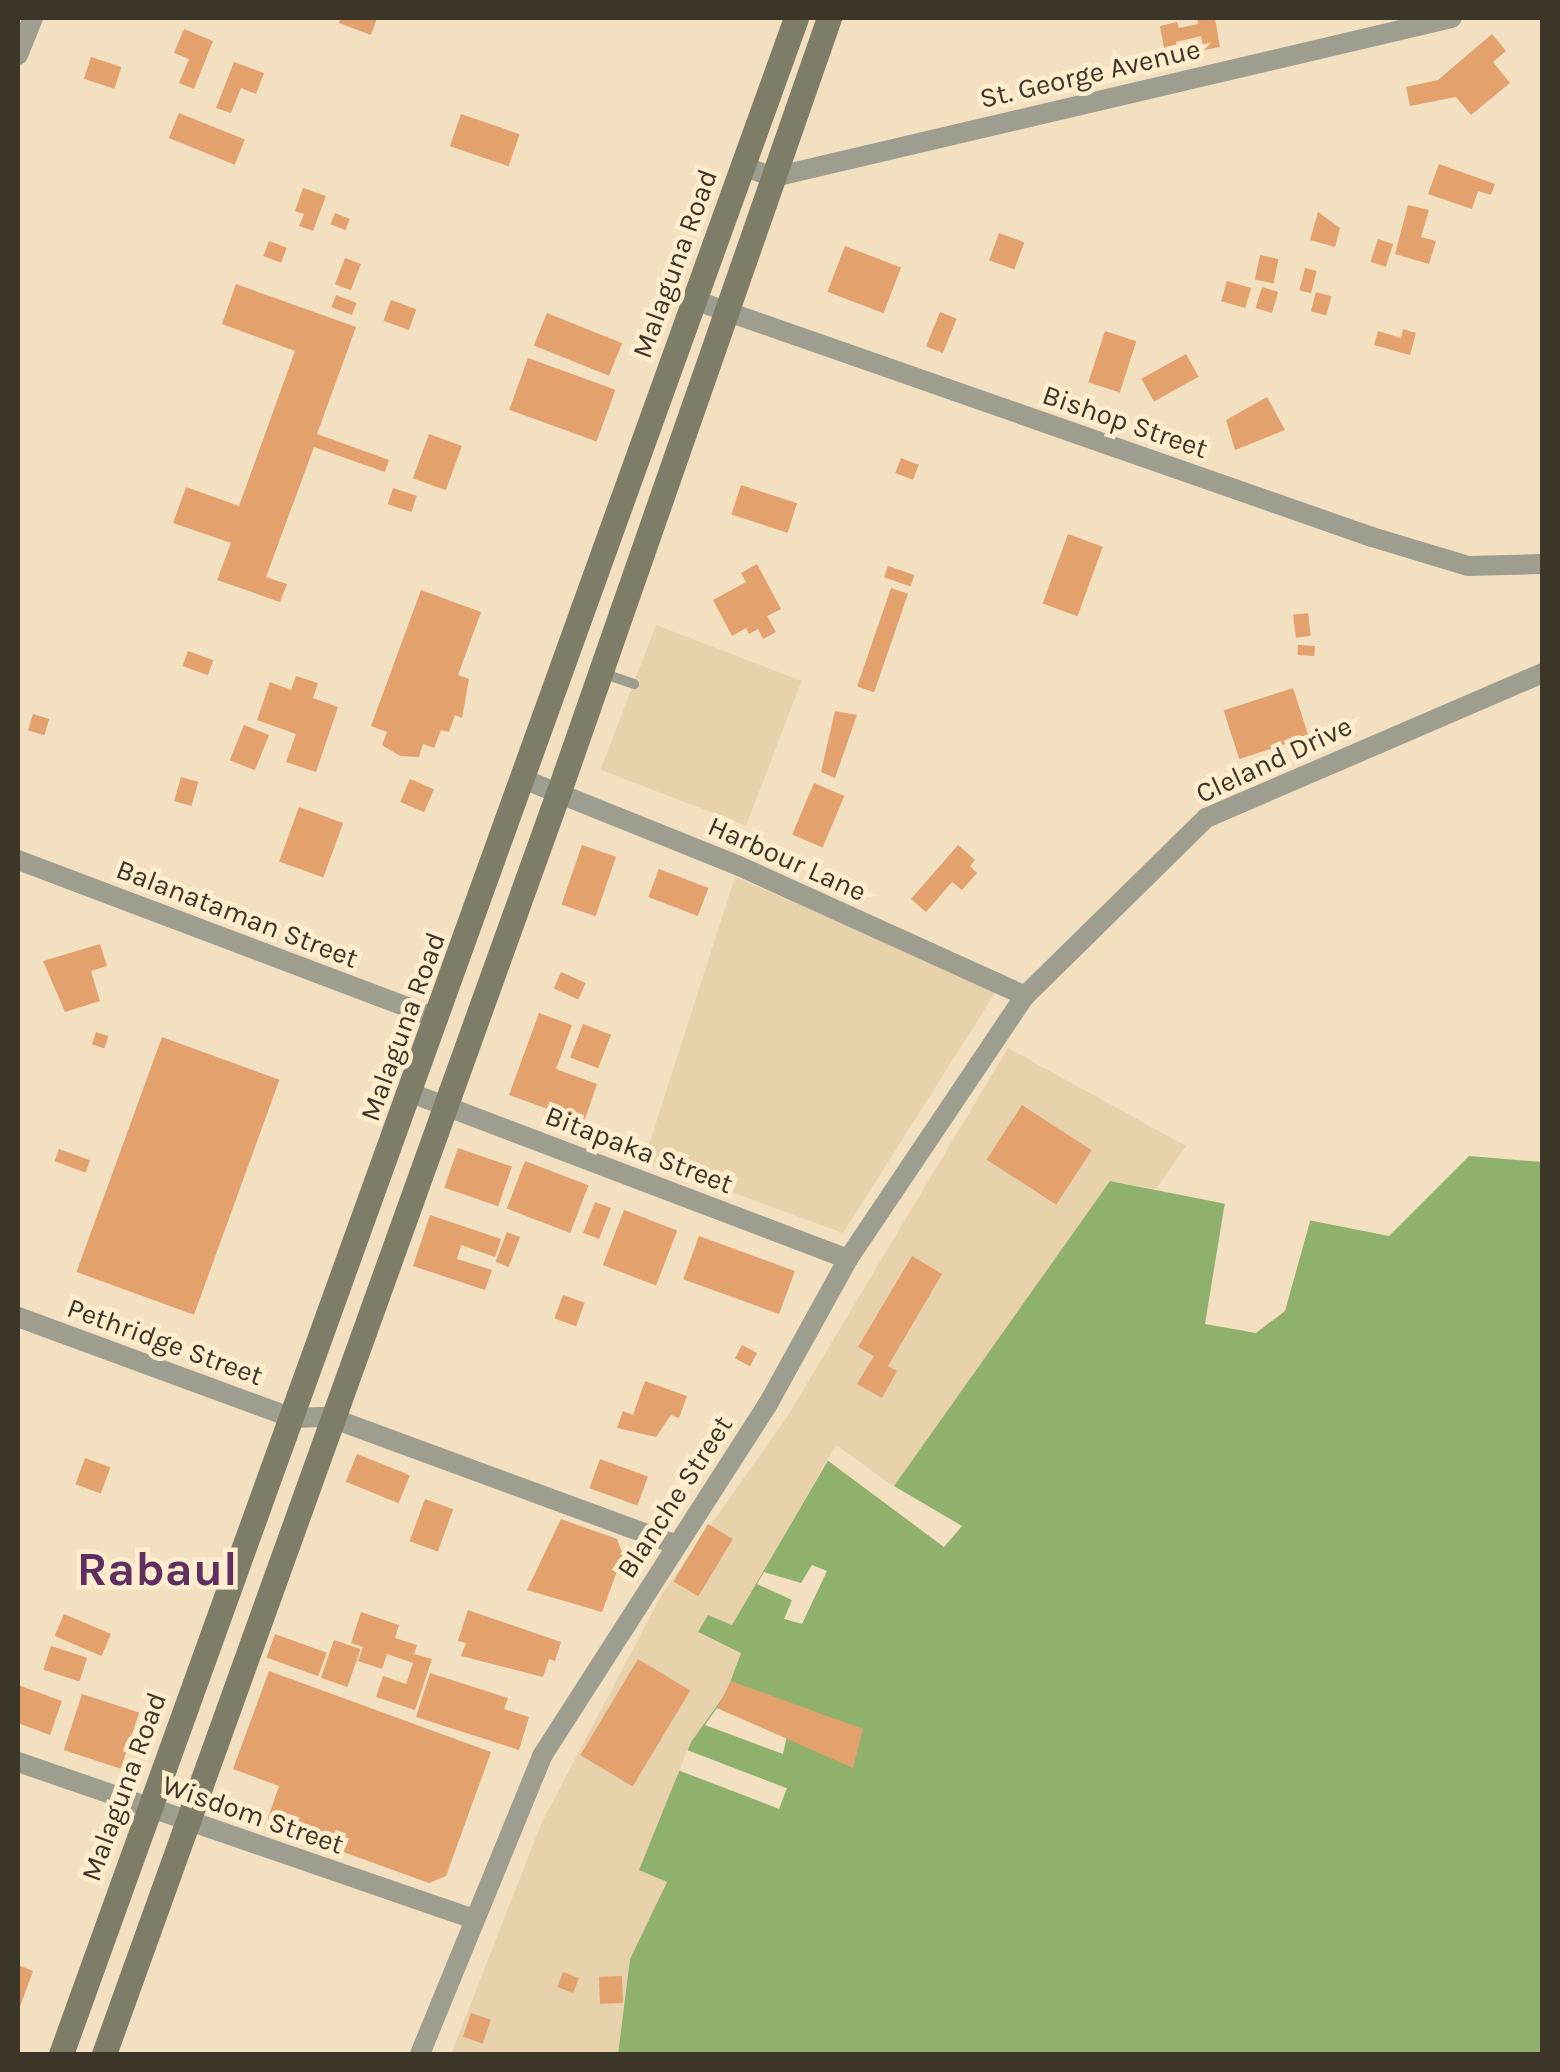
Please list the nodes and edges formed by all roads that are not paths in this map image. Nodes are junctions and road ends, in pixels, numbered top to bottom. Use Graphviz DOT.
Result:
graph roads {
  1 [pos="32,18"];
  2 [pos="796,18"];
  3 [pos="830,18"];
  4 [pos="1452,18"];
  5 [pos="18,56"];
  6 [pos="742,166"];
  7 [pos="774,177"];
  8 [pos="694,300"];
  9 [pos="728,312"];
  10 [pos="1542,564"];
  11 [pos="601,673"];
  12 [pos="1542,673"];
  13 [pos="634,684"];
  14 [pos="524,780"];
  15 [pos="558,794"];
  16 [pos="18,860"];
  17 [pos="1025,996"];
  18 [pos="438,1019"];
  19 [pos="411,1093"];
  20 [pos="442,1105"];
  21 [pos="848,1259"];
  22 [pos="18,1318"];
  23 [pos="330,1417"];
  24 [pos="292,1418"];
  25 [pos="676,1545"];
  26 [pos="18,1762"];
  27 [pos="148,1808"];
  28 [pos="188,1824"];
  29 [pos="471,1918"];
  30 [pos="60,2054"];
  31 [pos="104,2054"];
  32 [pos="420,2054"];
  1 -- 5 [label="street"];
  2 -- 6 [label="street, Malaguna Road"];
  3 -- 7 [label="street"];
  4 -- 7 [label="street, St. George Avenue"];
  6 -- 7 [label="street"];
  6 -- 8 [label="street, Malaguna Road"];
  7 -- 9 [label="street"];
  8 -- 9 [label="street, Bishop Street"];
  8 -- 14 [label="street, Malaguna Road"];
  9 -- 10 [label="street, Bishop Street"];
  9 -- 11 [label="street"];
  11 -- 13 [label="lane"];
  11 -- 15 [label="street"];
  12 -- 17 [label="street, Cleland Drive"];
  14 -- 15 [label="street, Harbour Lane"];
  14 -- 18 [label="street, Malaguna Road"];
  15 -- 17 [label="street, Harbour Lane"];
  15 -- 20 [label="street"];
  16 -- 18 [label="street, Balanataman Street"];
  17 -- 21 [label="street, Blanche Street"];
  18 -- 19 [label="street, Malaguna Road"];
  19 -- 20 [label="street, Bitapaka Street"];
  19 -- 24 [label="street, Malaguna Road"];
  20 -- 21 [label="street, Bitapaka Street"];
  20 -- 23 [label="street"];
  21 -- 25 [label="street, Blanche Street"];
  22 -- 24 [label="street, Pethridge Street"];
  23 -- 24 [label="street"];
  23 -- 25 [label="street"];
  23 -- 28 [label="street"];
  24 -- 27 [label="street, Malaguna Road"];
  25 -- 29 [label="street, Blanche Street"];
  26 -- 27 [label="street, Wisdom Street"];
  27 -- 28 [label="street, Wisdom Street"];
  27 -- 30 [label="street, Malaguna Road"];
  28 -- 29 [label="street, Wisdom Street"];
  28 -- 31 [label="street"];
  29 -- 32 [label="street, Blanche Street"];
}
